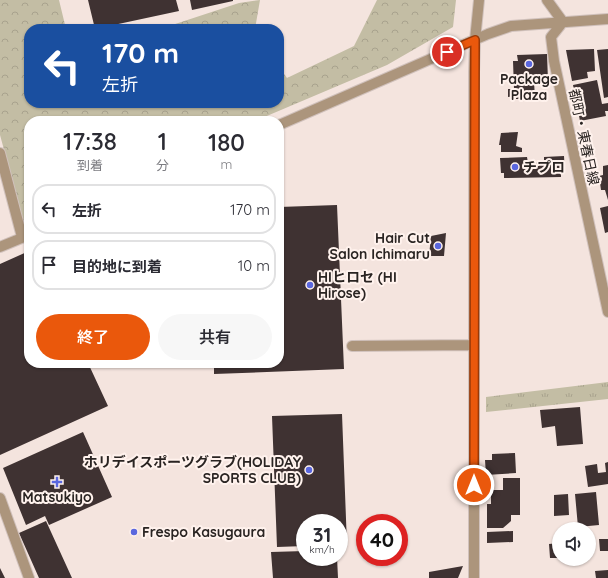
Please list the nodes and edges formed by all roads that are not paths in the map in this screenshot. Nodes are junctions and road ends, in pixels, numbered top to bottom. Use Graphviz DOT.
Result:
graph roads {
  1 [pos="479,0"];
  2 [pos="547,0"];
  3 [pos="608,19"];
  4 [pos="563,22"];
  5 [pos="475,40"];
  6 [pos="284,123"];
  7 [pos="0,153"];
  8 [pos="24,230"];
  9 [pos="24,237"];
  10 [pos="0,247"];
  11 [pos="608,312"];
  12 [pos="473,345"];
  13 [pos="352,346"];
  14 [pos="0,498"];
  15 [pos="30,578"];
  16 [pos="474,578"];
  1 -- 5 [label="street"];
  2 -- 4 [label="street"];
  3 -- 4 [label="street"];
  4 -- 5 [label="street"];
  4 -- 11 [label="street, 都町・東春日線"];
  5 -- 6 [label="street"];
  5 -- 12 [label="street"];
  7 -- 8 [label="street"];
  9 -- 10 [label="street"];
  12 -- 13 [label="street"];
  12 -- 16 [label="street"];
  14 -- 15 [label="street"];
}
